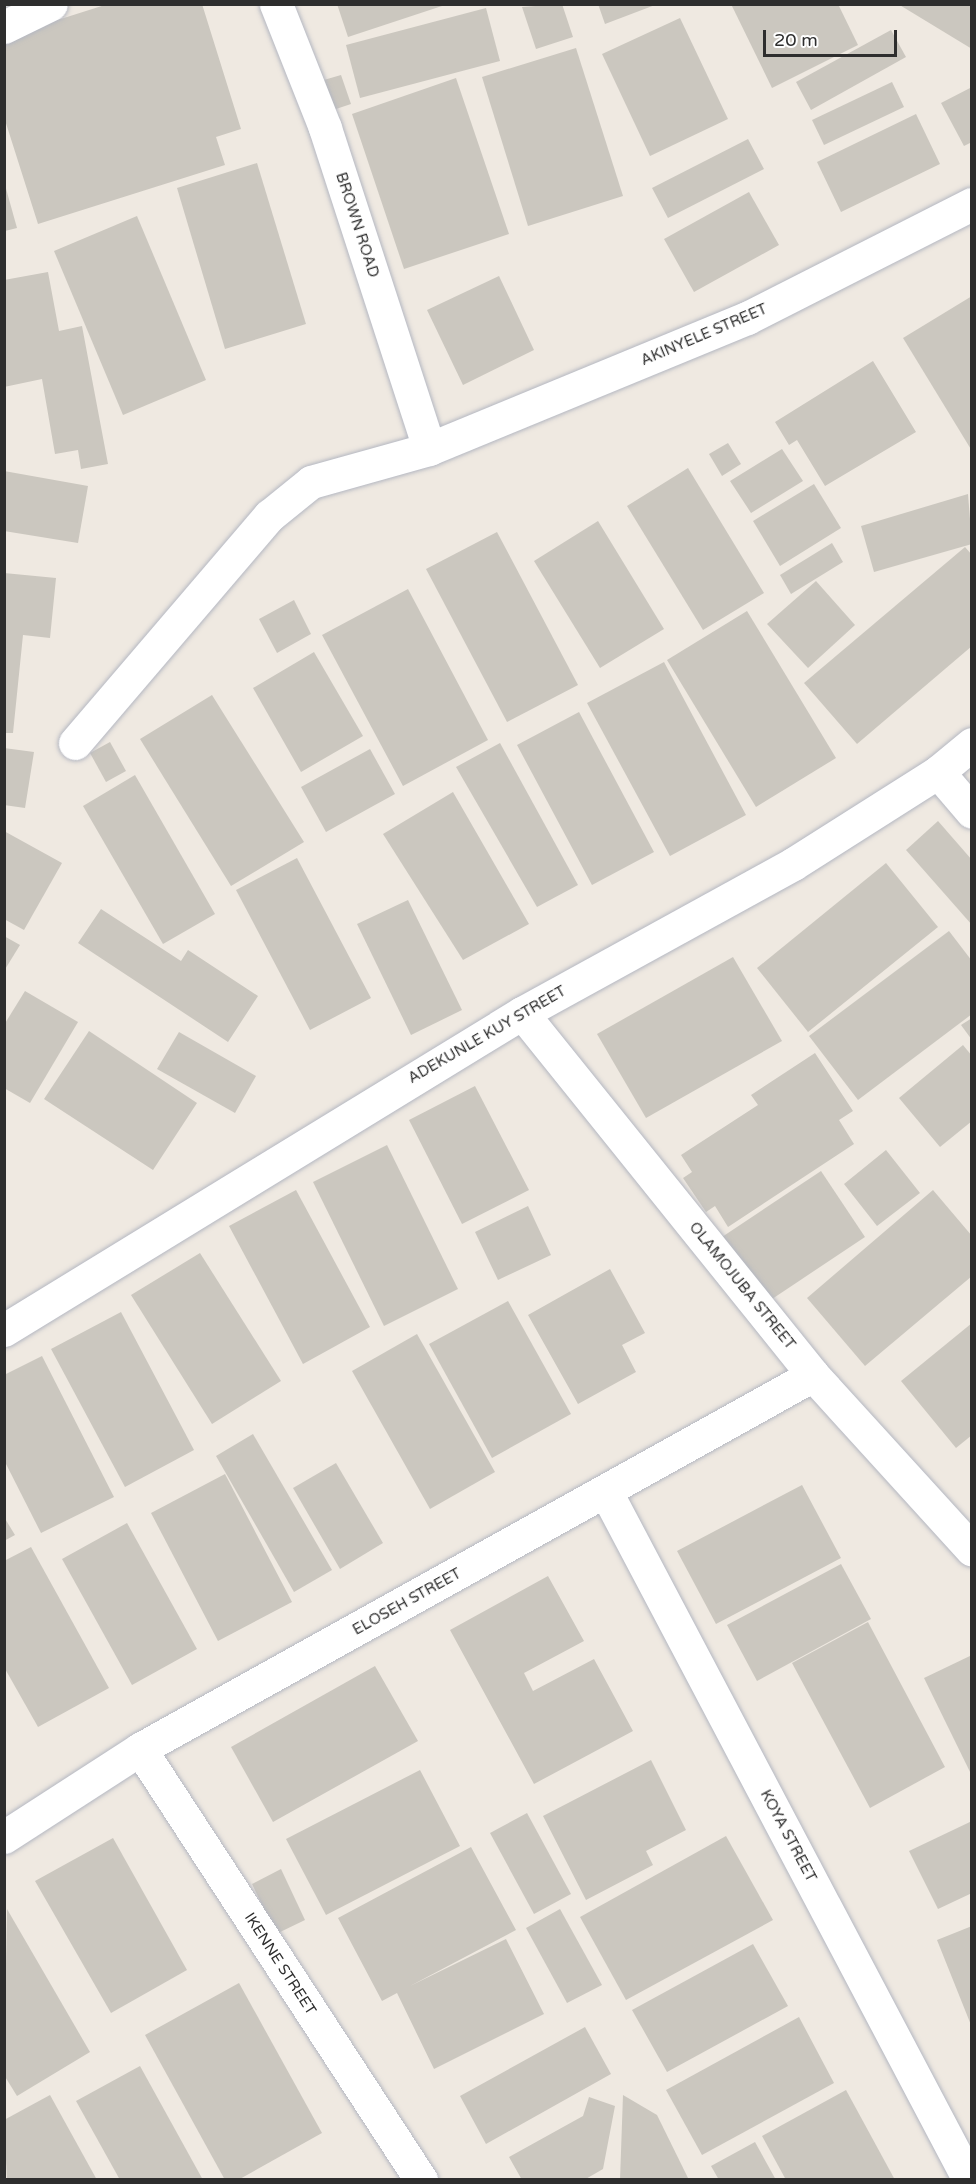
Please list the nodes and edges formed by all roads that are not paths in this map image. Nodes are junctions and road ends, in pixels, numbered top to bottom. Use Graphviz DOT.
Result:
graph roads {
  1 [pos="51,4"];
  2 [pos="276,4"];
  3 [pos="4,27"];
  4 [pos="972,204"];
  5 [pos="429,449"];
  6 [pos="75,743"];
  7 [pos="972,744"];
  8 [pos="938,772"];
  9 [pos="972,812"];
  10 [pos="522,1012"];
  11 [pos="4,1330"];
  12 [pos="813,1375"];
  13 [pos="606,1492"];
  14 [pos="972,1550"];
  15 [pos="140,1749"];
  16 [pos="4,1837"];
  17 [pos="416,2178"];
  18 [pos="969,2180"];
  1 -- 3 [label="street"];
  2 -- 5 [label="street, BROWN ROAD"];
  4 -- 5 [label="street, AKINYELE STREET"];
  5 -- 6 [label="street, AKINYELE STREET"];
  7 -- 8 [label="street, ADEKUNLE KUY STREET"];
  8 -- 9 [label="street"];
  8 -- 10 [label="street, ADEKUNLE KUY STREET"];
  10 -- 11 [label="street, ADEKUNLE KUY STREET"];
  10 -- 12 [label="street, OLAMOJUBA STREET"];
  12 -- 13 [label="street, ELOSEH STREET"];
  12 -- 14 [label="street, OLAMOJUBA STREET"];
  13 -- 15 [label="street, ELOSEH STREET"];
  13 -- 18 [label="street, KOYA STREET"];
  15 -- 16 [label="street, ELOSEH STREET"];
  15 -- 17 [label="street, IKENNE STREET"];
}
